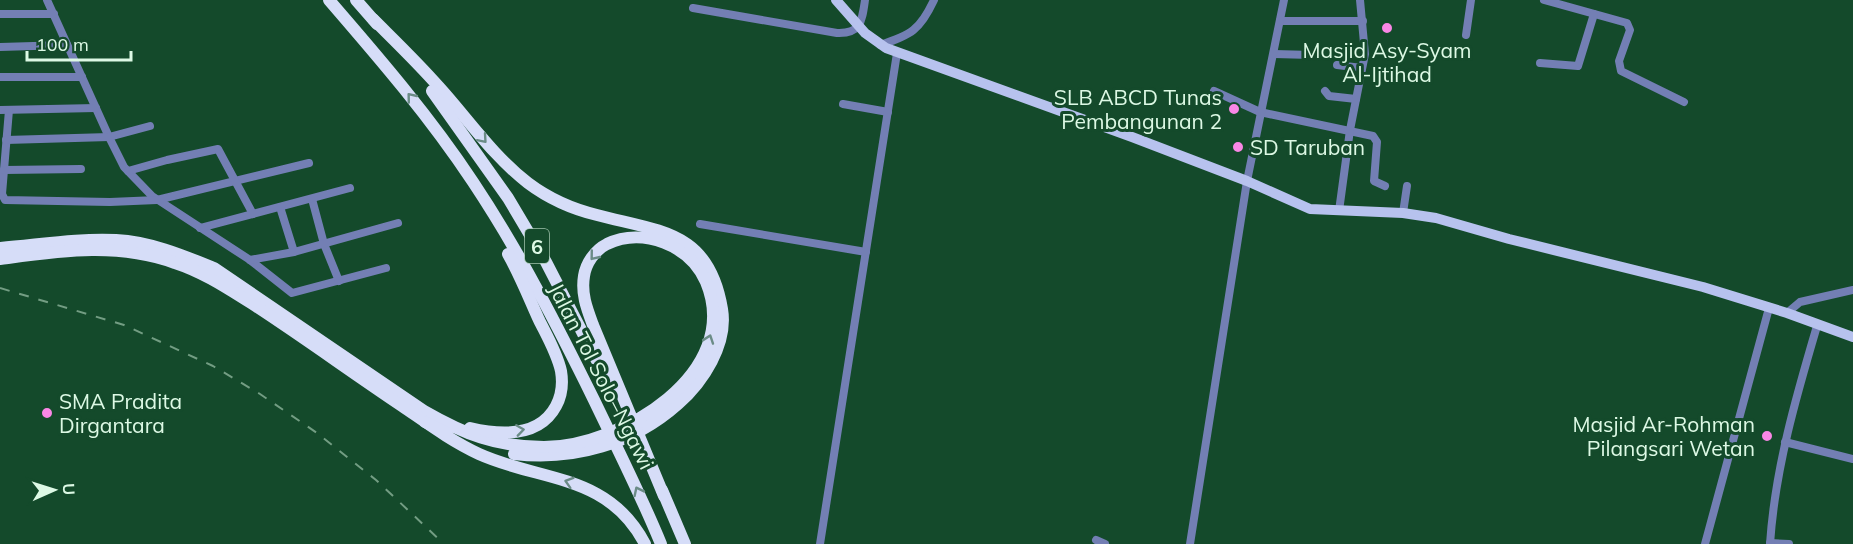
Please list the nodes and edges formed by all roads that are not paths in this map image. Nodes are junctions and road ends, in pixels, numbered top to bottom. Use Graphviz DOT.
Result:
graph roads {
  1 [pos="47,0"];
  2 [pos="329,0"];
  3 [pos="356,0"];
  4 [pos="836,0"];
  5 [pos="865,0"];
  6 [pos="934,0"];
  7 [pos="1284,0"];
  8 [pos="1360,0"];
  9 [pos="1471,0"];
  10 [pos="1544,0"];
  11 [pos="1586,0"];
  12 [pos="1555,1"];
  13 [pos="693,8"];
  14 [pos="1582,10"];
  15 [pos="0,14"];
  16 [pos="54,14"];
  17 [pos="1594,14"];
  18 [pos="373,19"];
  19 [pos="1280,21"];
  20 [pos="1363,21"];
  21 [pos="858,26"];
  22 [pos="1466,35"];
  23 [pos="67,45"];
  24 [pos="880,45"];
  25 [pos="0,47"];
  26 [pos="897,53"];
  27 [pos="1274,54"];
  28 [pos="1312,55"];
  29 [pos="1540,63"];
  30 [pos="1336,65"];
  31 [pos="1362,68"];
  32 [pos="0,77"];
  33 [pos="82,77"];
  34 [pos="1215,91"];
  35 [pos="1325,91"];
  36 [pos="1356,99"];
  37 [pos="1684,102"];
  38 [pos="843,104"];
  39 [pos="96,108"];
  40 [pos="4,110"];
  41 [pos="888,112"];
  42 [pos="1260,112"];
  43 [pos="150,126"];
  44 [pos="1350,130"];
  45 [pos="109,137"];
  46 [pos="6,140"];
  47 [pos="446,143"];
  48 [pos="309,162"];
  49 [pos="81,169"];
  50 [pos="4,170"];
  51 [pos="128,171"];
  52 [pos="1247,181"];
  53 [pos="236,182"];
  54 [pos="1385,186"];
  55 [pos="1407,186"];
  56 [pos="350,188"];
  57 [pos="312,199"];
  58 [pos="157,200"];
  59 [pos="280,207"];
  60 [pos="1339,211"];
  61 [pos="1403,213"];
  62 [pos="253,214"];
  63 [pos="398,223"];
  64 [pos="700,224"];
  65 [pos="200,228"];
  66 [pos="324,244"];
  67 [pos="0,248"];
  68 [pos="294,252"];
  69 [pos="866,252"];
  70 [pos="0,259"];
  71 [pos="250,261"];
  72 [pos="386,268"];
  73 [pos="339,281"];
  74 [pos="1853,290"];
  75 [pos="1769,308"];
  76 [pos="1787,313"];
  77 [pos="1817,326"];
  78 [pos="1853,337"];
  79 [pos="666,408"];
  80 [pos="425,416"];
  81 [pos="1785,442"];
  82 [pos="1853,459"];
  83 [pos="664,496"];
  84 [pos="1096,540"];
  85 [pos="1770,543"];
  86 [pos="645,544"];
  87 [pos="662,544"];
  88 [pos="685,544"];
  89 [pos="820,544"];
  90 [pos="1105,544"];
  91 [pos="1190,544"];
  92 [pos="1705,544"];
  93 [pos="1789,544"];
  1 -- 16 [label="street"];
  47 -- 2 [label="highway, Jalan Tol Solo–Ngawi / 6, one-way"];
  3 -- 18 [label="highway, Jalan Tol Solo–Ngawi / 6"];
  4 -- 21 [label="main road"];
  5 -- 21 [label="street"];
  6 -- 24 [label="street"];
  7 -- 19 [label="street"];
  8 -- 20 [label="street"];
  9 -- 22 [label="street"];
  10 -- 12 [label="street"];
  11 -- 14 [label="street"];
  12 -- 14 [label="street"];
  13 -- 21 [label="street"];
  14 -- 17 [label="street"];
  15 -- 16 [label="street"];
  16 -- 23 [label="street"];
  17 -- 29 [label="street"];
  17 -- 37 [label="street"];
  18 -- 79 [label="highway, one-way"];
  18 -- 83 [label="highway, Jalan Tol Solo–Ngawi / 6"];
  19 -- 20 [label="street"];
  19 -- 27 [label="street"];
  20 -- 31 [label="street"];
  21 -- 24 [label="main road"];
  23 -- 25 [label="street"];
  23 -- 33 [label="street"];
  24 -- 26 [label="main road"];
  26 -- 41 [label="street"];
  26 -- 52 [label="main road"];
  27 -- 28 [label="street"];
  27 -- 42 [label="street"];
  30 -- 31 [label="street"];
  31 -- 36 [label="street"];
  32 -- 33 [label="street"];
  33 -- 39 [label="street"];
  34 -- 42 [label="street"];
  35 -- 36 [label="street"];
  36 -- 44 [label="street"];
  38 -- 41 [label="street"];
  39 -- 40 [label="street"];
  39 -- 45 [label="street"];
  40 -- 46 [label="street"];
  41 -- 69 [label="street"];
  42 -- 44 [label="street"];
  42 -- 52 [label="street"];
  43 -- 45 [label="street"];
  44 -- 54 [label="street"];
  44 -- 60 [label="street"];
  45 -- 46 [label="street"];
  45 -- 51 [label="street"];
  46 -- 50 [label="street"];
  80 -- 47 [label="highway, one-way"];
  87 -- 47 [label="highway, Jalan Tol Solo–Ngawi / 6, one-way"];
  48 -- 53 [label="street"];
  49 -- 50 [label="street"];
  50 -- 58 [label="street"];
  51 -- 53 [label="street"];
  51 -- 58 [label="street"];
  52 -- 60 [label="main road"];
  52 -- 91 [label="street"];
  53 -- 58 [label="street"];
  53 -- 62 [label="street"];
  55 -- 61 [label="street"];
  56 -- 57 [label="street"];
  57 -- 59 [label="street"];
  57 -- 66 [label="street"];
  58 -- 65 [label="street"];
  59 -- 62 [label="street"];
  59 -- 68 [label="street"];
  60 -- 61 [label="main road"];
  61 -- 75 [label="main road"];
  62 -- 65 [label="street"];
  63 -- 66 [label="street"];
  64 -- 69 [label="street"];
  65 -- 71 [label="street"];
  66 -- 68 [label="street"];
  66 -- 73 [label="street"];
  67 -- 80 [label="highway"];
  68 -- 71 [label="street"];
  69 -- 89 [label="street"];
  70 -- 80 [label="highway"];
  71 -- 73 [label="street"];
  72 -- 73 [label="street"];
  74 -- 76 [label="street"];
  75 -- 76 [label="main road"];
  75 -- 92 [label="street"];
  76 -- 77 [label="main road"];
  77 -- 78 [label="main road"];
  77 -- 81 [label="street"];
  79 -- 80 [label="highway"];
  79 -- 83 [label="highway, one-way"];
  86 -- 80 [label="highway, one-way"];
  81 -- 82 [label="street"];
  81 -- 85 [label="street"];
  83 -- 88 [label="highway, Jalan Tol Solo–Ngawi / 6"];
  84 -- 90 [label="street"];
  85 -- 93 [label="street"];
}
